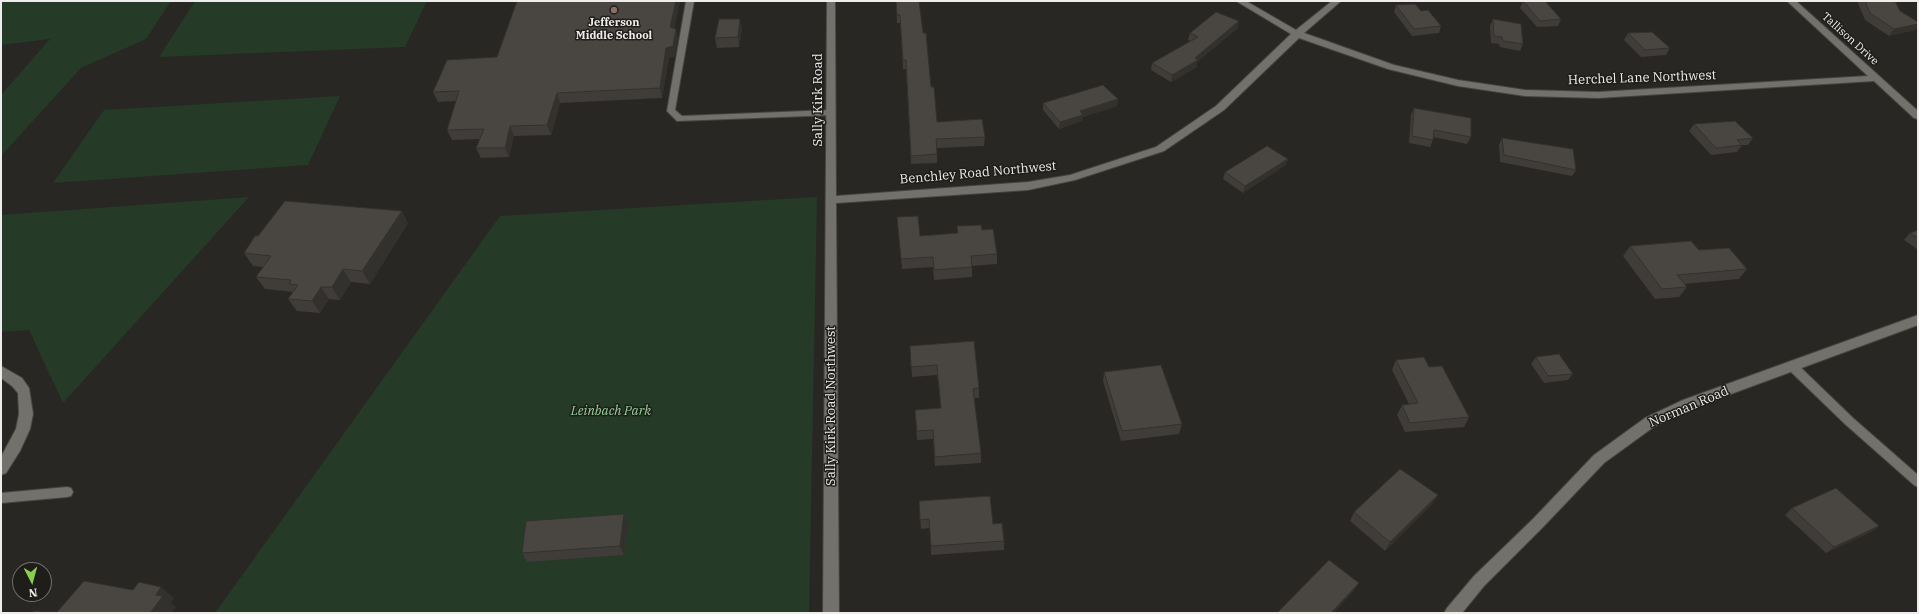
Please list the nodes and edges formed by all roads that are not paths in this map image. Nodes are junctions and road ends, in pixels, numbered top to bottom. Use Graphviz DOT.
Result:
graph roads {
  1 [pos="690,1"];
  2 [pos="831,1"];
  3 [pos="1240,1"];
  4 [pos="1337,1"];
  5 [pos="1791,1"];
  6 [pos="1297,34"];
  7 [pos="1875,78"];
  8 [pos="831,113"];
  9 [pos="1918,116"];
  10 [pos="831,200"];
  11 [pos="1918,320"];
  12 [pos="1792,366"];
  13 [pos="1,371"];
  14 [pos="1,469"];
  15 [pos="1918,482"];
  16 [pos="67,492"];
  17 [pos="1,498"];
  18 [pos="831,613"];
  19 [pos="1452,613"];
  1 -- 8 [label="lane"];
  2 -- 8 [label="street, Sally Kirk Road"];
  3 -- 6 [label="street, Herchel Lane Northwest"];
  4 -- 6 [label="street, Benchley Road Northwest"];
  5 -- 7 [label="street, Tallison Drive"];
  6 -- 7 [label="street, Herchel Lane Northwest"];
  6 -- 10 [label="street, Benchley Road Northwest"];
  7 -- 9 [label="street, Tallison Drive"];
  8 -- 10 [label="street, Sally Kirk Road"];
  10 -- 18 [label="street, Sally Kirk Road Northwest"];
  11 -- 12 [label="street, Norman Road"];
  12 -- 15 [label="lane"];
  12 -- 19 [label="street, Norman Road"];
  13 -- 14 [label="street"];
  16 -- 17 [label="lane"];
}
